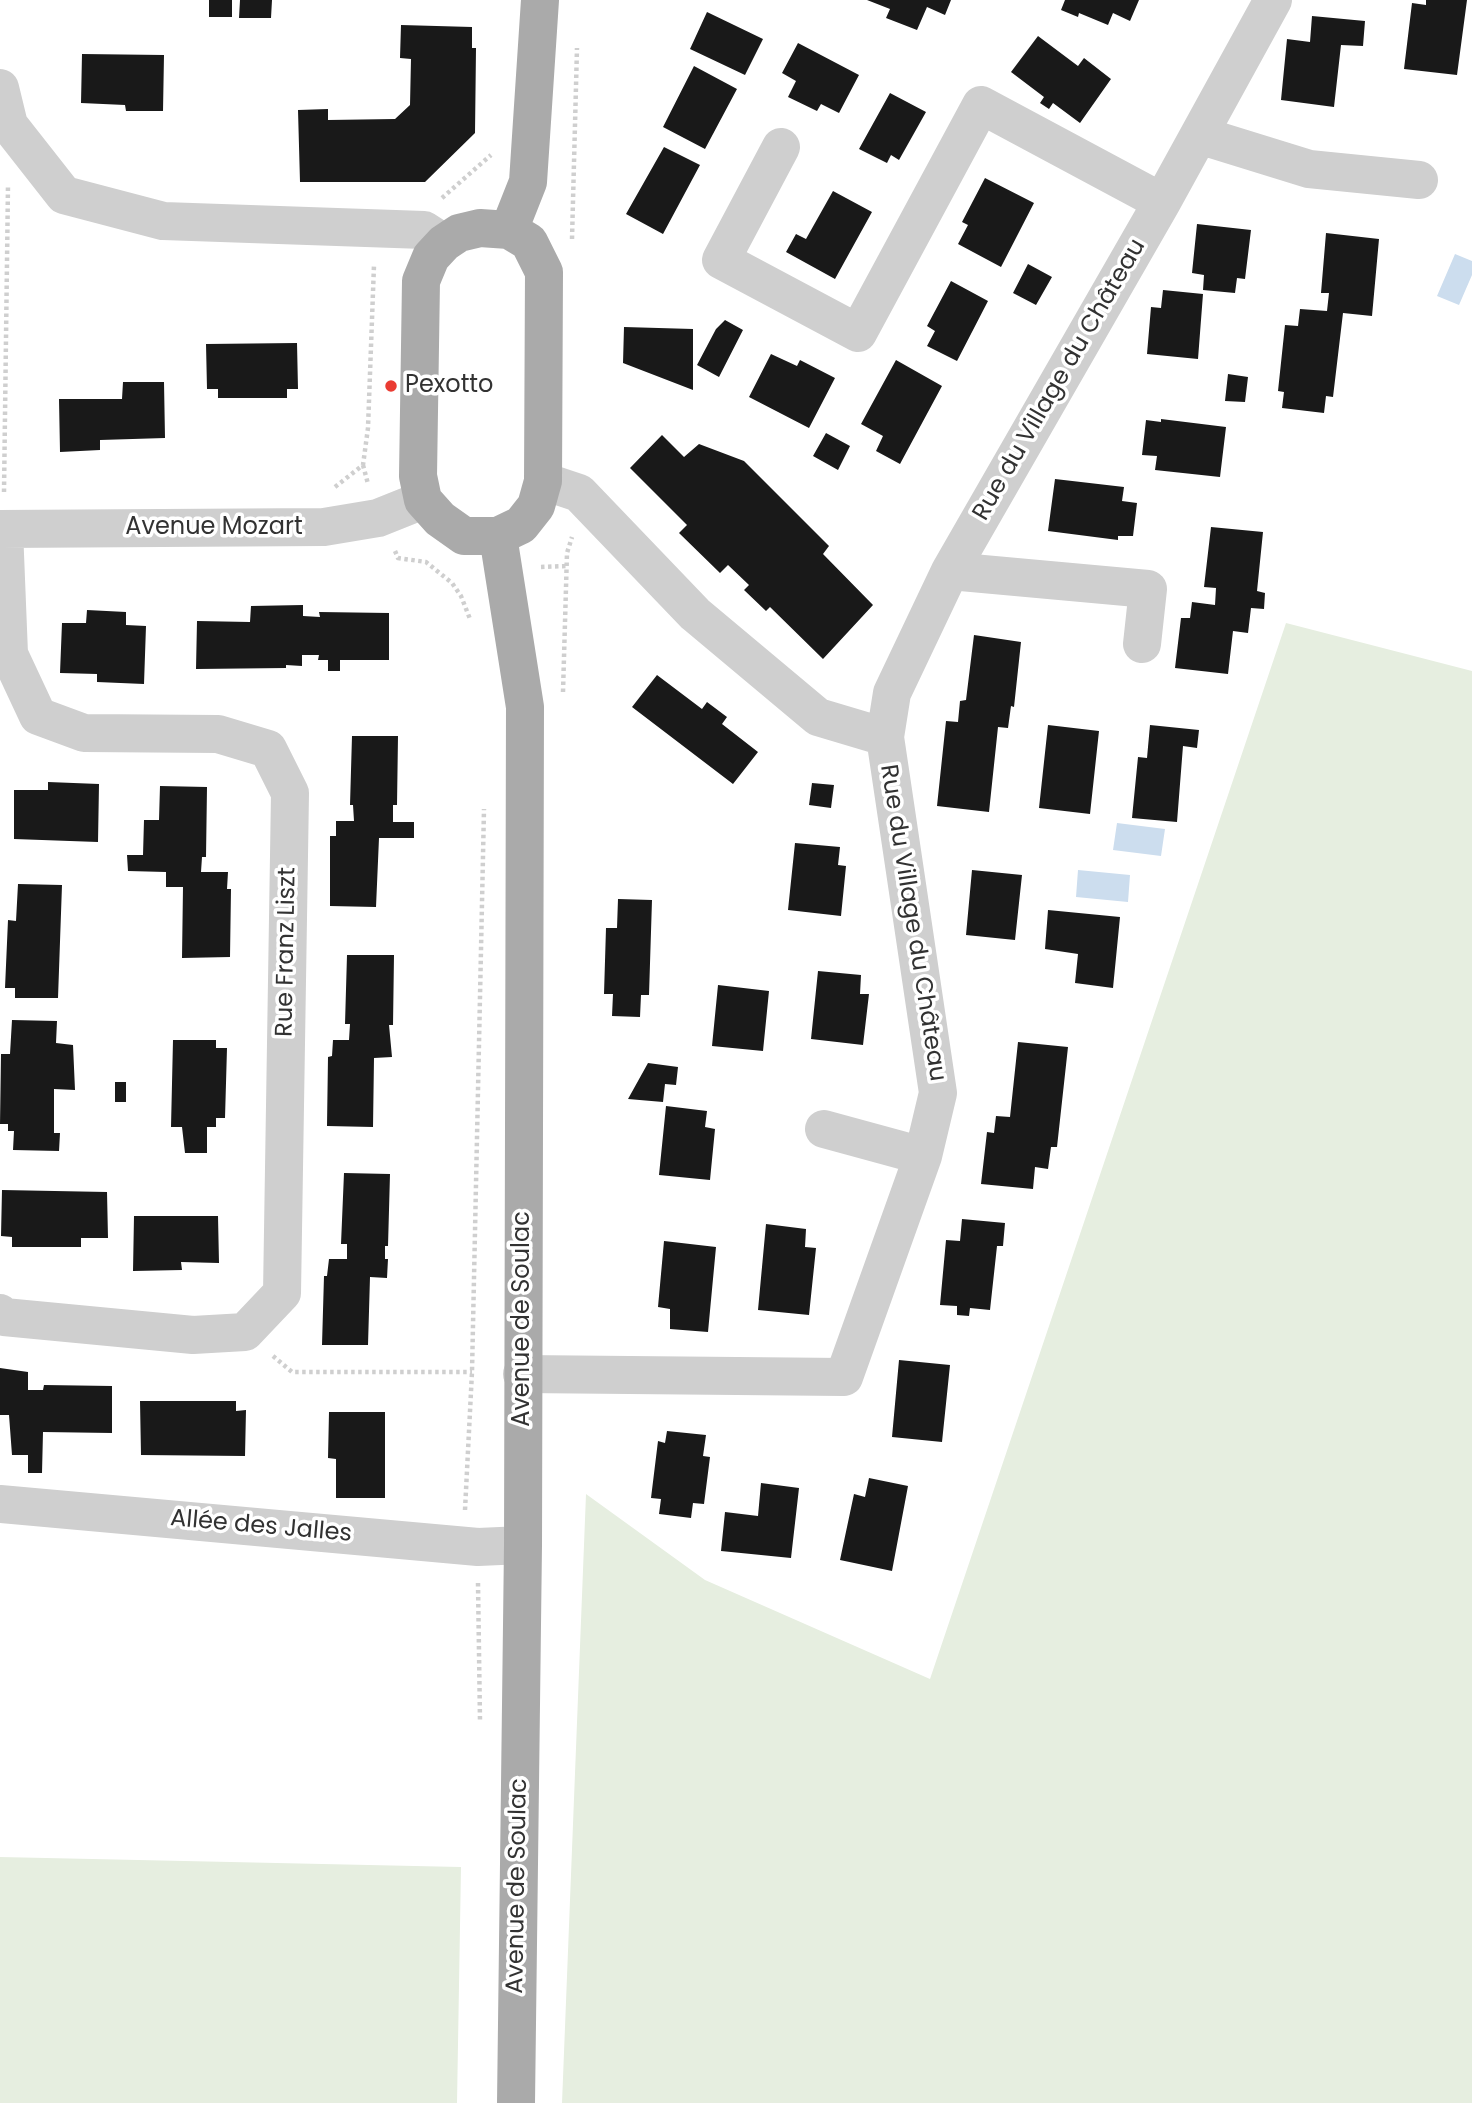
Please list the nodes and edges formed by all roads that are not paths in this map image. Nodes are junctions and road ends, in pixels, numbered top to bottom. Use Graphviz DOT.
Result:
graph roads {
  1 [pos="540,0"];
  2 [pos="1273,0"];
  3 [pos="0,88"];
  4 [pos="1199,135"];
  5 [pos="781,147"];
  6 [pos="1419,180"];
  7 [pos="1162,202"];
  8 [pos="509,230"];
  9 [pos="444,243"];
  10 [pos="543,481"];
  11 [pos="423,500"];
  12 [pos="2,529"];
  13 [pos="498,536"];
  14 [pos="950,571"];
  15 [pos="1142,644"];
  16 [pos="884,737"];
  17 [pos="824,1129"];
  18 [pos="923,1156"];
  19 [pos="1,1316"];
  20 [pos="522,1374"];
  21 [pos="0,1504"];
  22 [pos="523,1545"];
  23 [pos="516,2103"];
  1 -- 8 [label="main road"];
  2 -- 4 [label="street, Rue du Village du Château"];
  3 -- 9 [label="street"];
  4 -- 6 [label="street"];
  4 -- 7 [label="street, Rue du Village du Château"];
  5 -- 7 [label="street"];
  7 -- 14 [label="street, Rue du Village du Château"];
  8 -- 9 [label="main road"];
  8 -- 10 [label="main road"];
  9 -- 11 [label="main road"];
  10 -- 13 [label="main road"];
  10 -- 16 [label="street"];
  11 -- 12 [label="street, Avenue Mozart"];
  11 -- 13 [label="main road"];
  12 -- 19 [label="street, Rue Franz Liszt"];
  13 -- 20 [label="main road, Avenue de Soulac"];
  14 -- 15 [label="street"];
  14 -- 16 [label="street, Rue du Village du Château"];
  16 -- 18 [label="street, Rue du Village du Château"];
  17 -- 18 [label="street"];
  18 -- 20 [label="street, Rue du Village du Château"];
  20 -- 22 [label="main road, Avenue de Soulac"];
  21 -- 22 [label="street, Allée des Jalles"];
  22 -- 23 [label="main road, Avenue de Soulac"];
}
